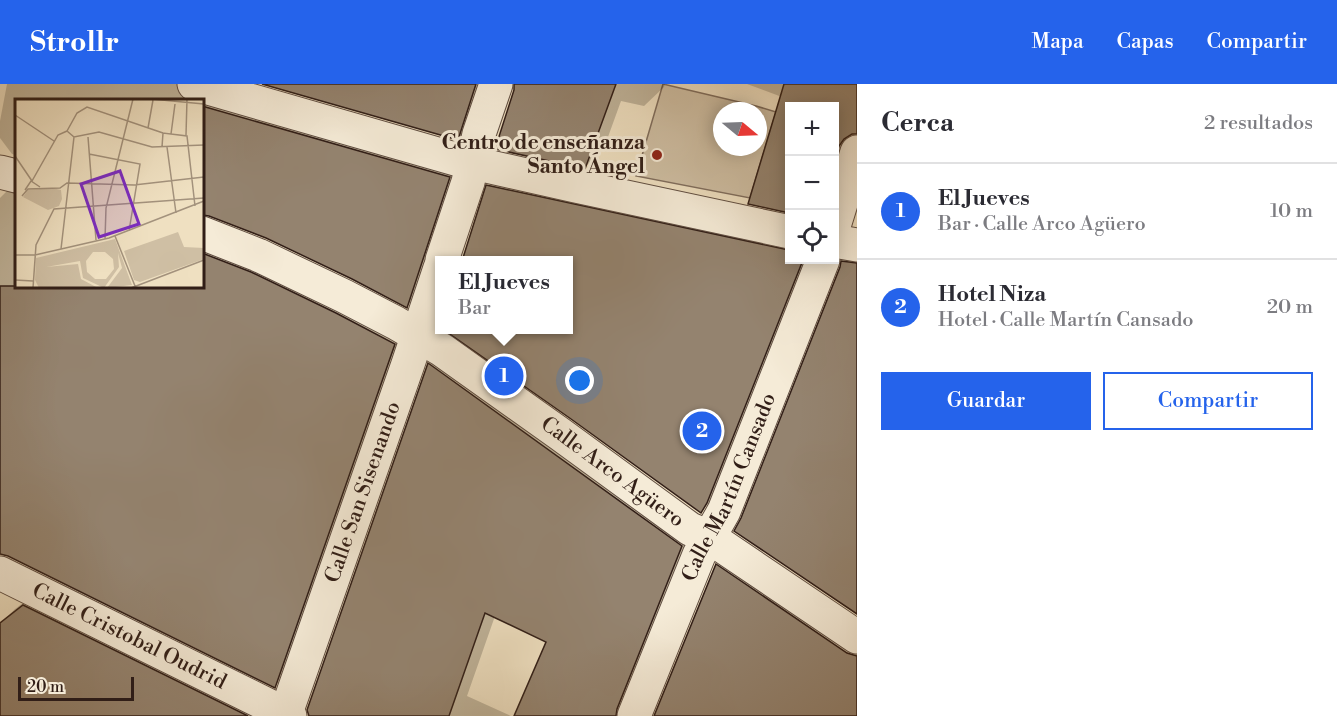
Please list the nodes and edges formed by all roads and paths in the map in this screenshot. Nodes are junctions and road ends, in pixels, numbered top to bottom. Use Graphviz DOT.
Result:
graph roads {
  1 [pos="194,84"];
  2 [pos="496,84"];
  3 [pos="857,152"];
  4 [pos="473,163"];
  5 [pos="0,172"];
  6 [pos="15,176"];
  7 [pos="839,210"];
  8 [pos="785,231"];
  9 [pos="204,234"];
  10 [pos="839,243"];
  11 [pos="857,245"];
  12 [pos="444,256"];
  13 [pos="821,264"];
  14 [pos="435,283"];
  15 [pos="417,336"];
  16 [pos="709,537"];
  17 [pos="0,573"];
  18 [pos="857,637"];
  19 [pos="287,715"];
  20 [pos="634,716"];
  1 -- 4 [label="street"];
  2 -- 4 [label="street"];
  3 -- 7 [label="street"];
  4 -- 8 [label="street"];
  4 -- 12 [label="street"];
  5 -- 6 [label="street"];
  9 -- 15 [label="street, Calle Arco Agüero"];
  10 -- 11 [label="street"];
  13 -- 16 [label="street, Calle Martín Cansado"];
  14 -- 15 [label="street, Calle San Sisenando"];
  15 -- 16 [label="street, Calle Arco Agüero"];
  15 -- 19 [label="street, Calle San Sisenando"];
  16 -- 18 [label="street, Calle Arco Agüero"];
  16 -- 20 [label="street, Calle Martín Cansado"];
  17 -- 19 [label="street, Calle Cristobal Oudrid"];
}
